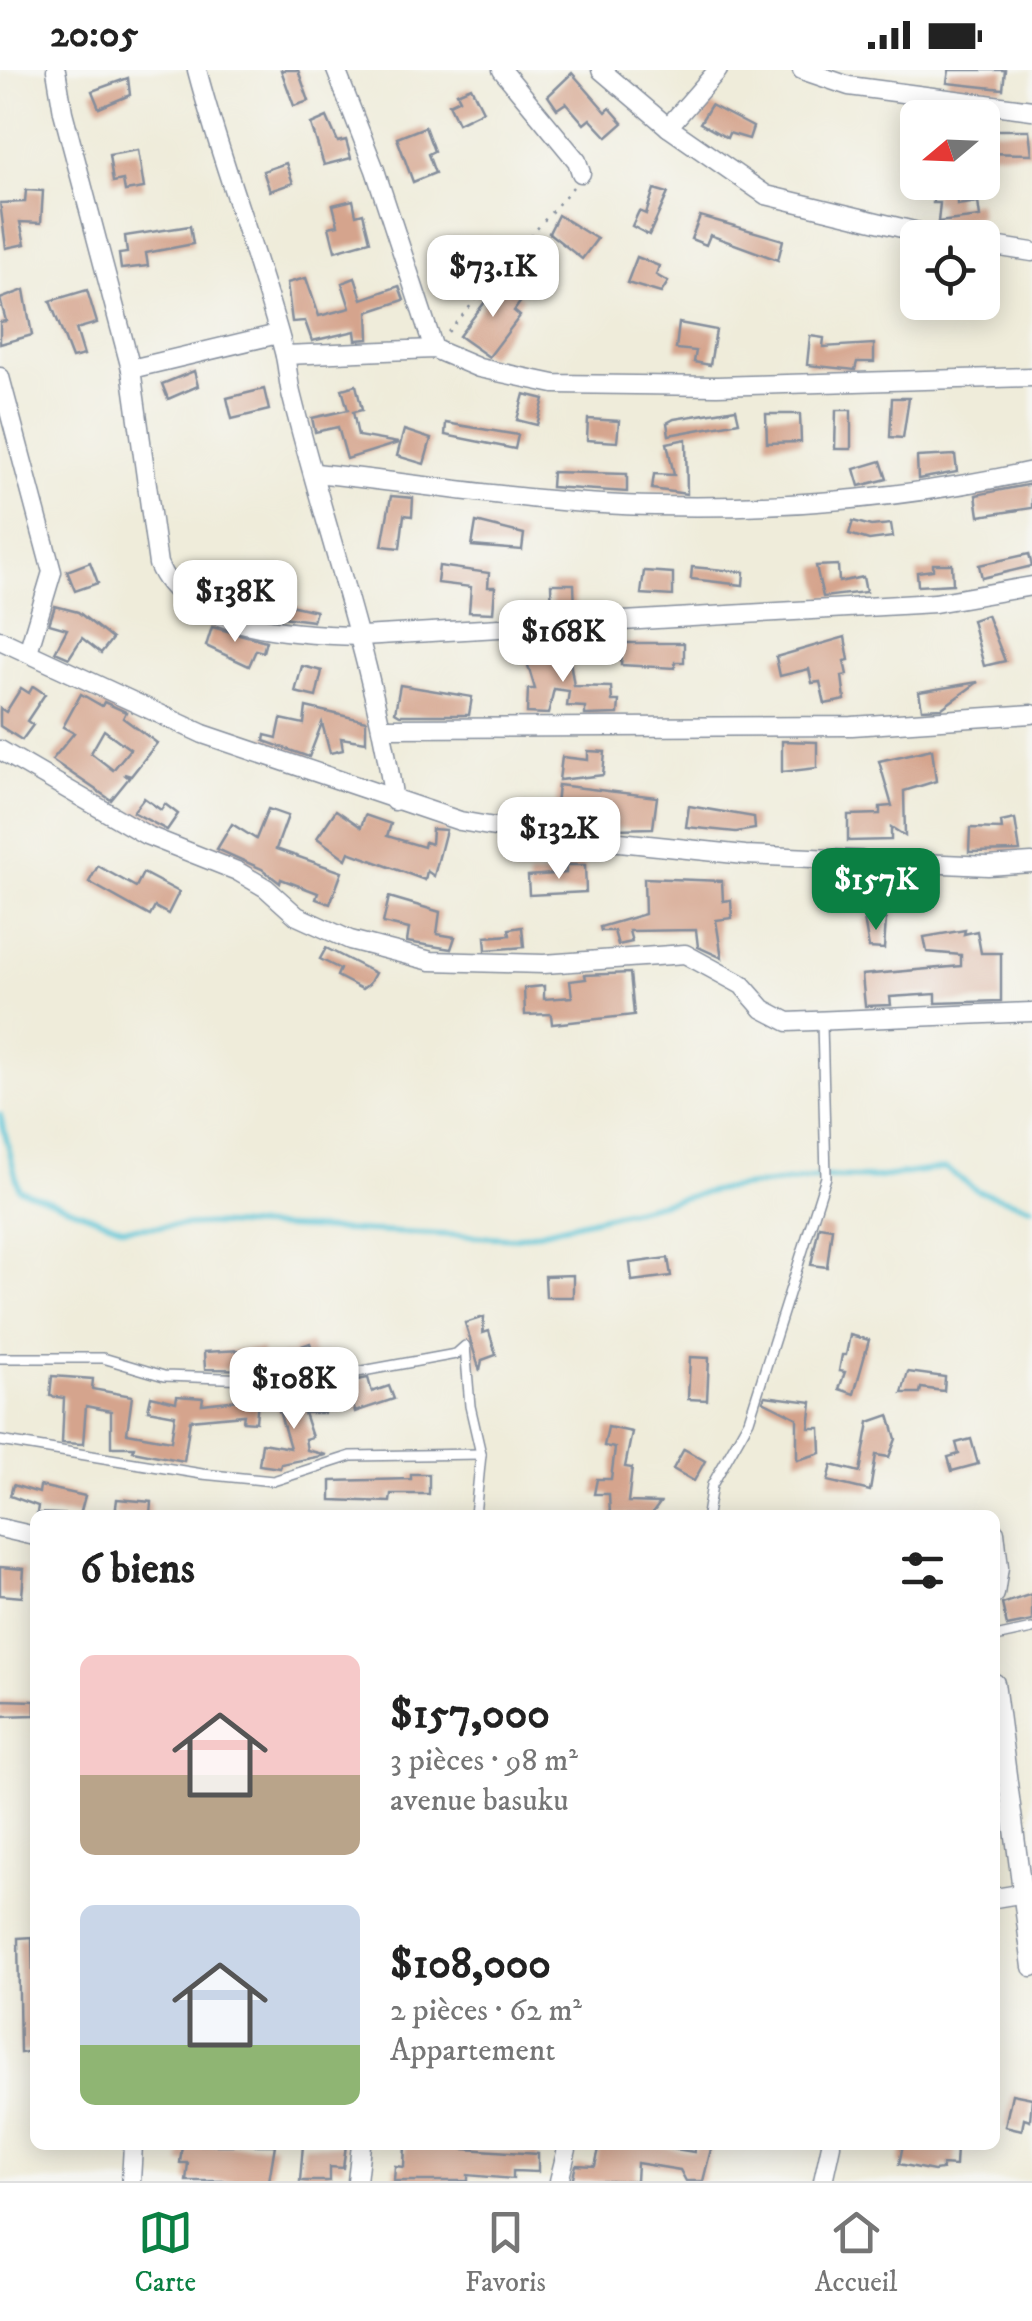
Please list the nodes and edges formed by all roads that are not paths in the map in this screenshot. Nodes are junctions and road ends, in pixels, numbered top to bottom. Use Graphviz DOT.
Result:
graph roads {
  1 [pos="56,70"];
  2 [pos="197,70"];
  3 [pos="336,70"];
  4 [pos="502,70"];
  5 [pos="601,70"];
  6 [pos="717,70"];
  7 [pos="802,70"];
  8 [pos="1032,110"];
  9 [pos="668,127"];
  10 [pos="580,173"];
  11 [pos="900,228"];
  12 [pos="1000,247"];
  13 [pos="1032,252"];
  14 [pos="278,334"];
  15 [pos="434,348"];
  16 [pos="285,354"];
  17 [pos="131,369"];
  18 [pos="0,377"];
  19 [pos="1032,377"];
  20 [pos="1032,472"];
  21 [pos="316,473"];
  22 [pos="1032,586"];
  23 [pos="362,636"];
  24 [pos="0,640"];
  25 [pos="28,652"];
  26 [pos="1032,714"];
  27 [pos="384,728"];
  28 [pos="0,750"];
  29 [pos="394,801"];
  30 [pos="1032,863"];
  31 [pos="1032,1012"];
  32 [pos="822,1024"];
  33 [pos="0,1358"];
  34 [pos="0,1441"];
  35 [pos="481,1454"];
  36 [pos="475,1510"];
  37 [pos="708,1510"];
  38 [pos="0,1528"];
  39 [pos="30,1535"];
  40 [pos="1032,1629"];
  41 [pos="1000,1635"];
  42 [pos="1000,1716"];
  43 [pos="1026,1894"];
  44 [pos="1000,1897"];
  45 [pos="1032,1966"];
  46 [pos="134,2150"];
  47 [pos="360,2150"];
  48 [pos="567,2150"];
  49 [pos="830,2150"];
  50 [pos="131,2181"];
  51 [pos="357,2181"];
  52 [pos="559,2181"];
  53 [pos="823,2181"];
  1 -- 17 [label="street"];
  2 -- 14 [label="street"];
  3 -- 15 [label="street"];
  4 -- 10 [label="street"];
  5 -- 9 [label="street"];
  6 -- 9 [label="street"];
  7 -- 8 [label="street"];
  9 -- 11 [label="street"];
  12 -- 13 [label="street"];
  14 -- 16 [label="street"];
  14 -- 17 [label="street"];
  15 -- 16 [label="street"];
  15 -- 19 [label="street"];
  16 -- 21 [label="street"];
  17 -- 23 [label="street"];
  18 -- 25 [label="street"];
  20 -- 21 [label="street"];
  21 -- 23 [label="street"];
  22 -- 23 [label="street"];
  23 -- 27 [label="street"];
  24 -- 25 [label="street"];
  25 -- 29 [label="street"];
  26 -- 27 [label="street"];
  27 -- 29 [label="street"];
  28 -- 32 [label="street"];
  29 -- 30 [label="street"];
  31 -- 32 [label="street"];
  32 -- 37 [label="lane"];
  33 -- 35 [label="lane"];
  34 -- 35 [label="lane"];
  35 -- 36 [label="lane"];
  38 -- 39 [label="street"];
  40 -- 41 [label="lane"];
  42 -- 43 [label="street"];
  43 -- 44 [label="street"];
  43 -- 45 [label="street"];
  46 -- 50 [label="street"];
  47 -- 51 [label="street"];
  48 -- 52 [label="street"];
  49 -- 53 [label="street"];
}
